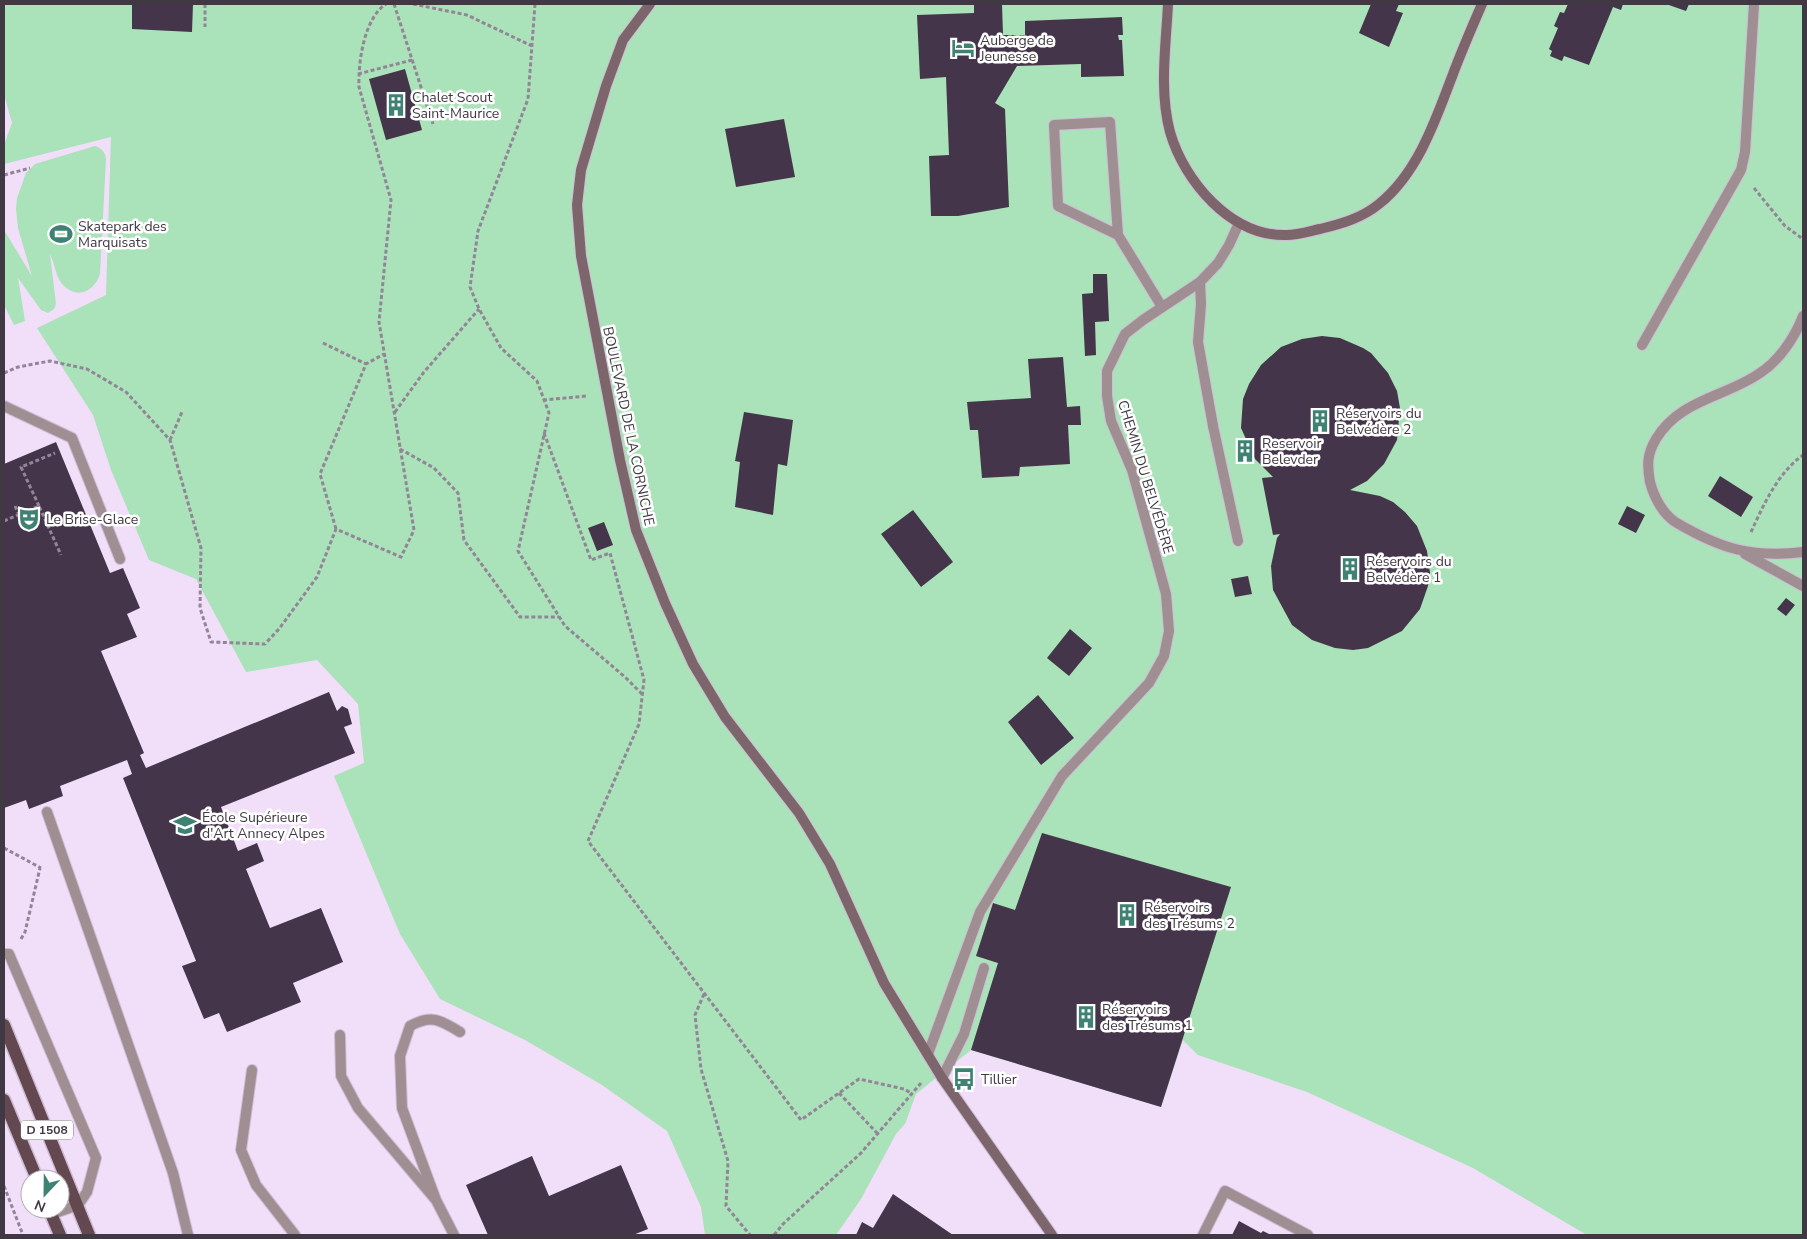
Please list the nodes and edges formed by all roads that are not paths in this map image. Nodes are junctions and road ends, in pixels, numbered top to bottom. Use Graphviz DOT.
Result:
graph roads {
  1 [pos="650,4"];
  2 [pos="1168,4"];
  3 [pos="1482,4"];
  4 [pos="1754,4"];
  5 [pos="1239,222"];
  6 [pos="1118,235"];
  7 [pos="1200,282"];
  8 [pos="1162,307"];
  9 [pos="1803,316"];
  10 [pos="1642,345"];
  11 [pos="4,406"];
  12 [pos="1238,541"];
  13 [pos="1742,551"];
  14 [pos="1803,552"];
  15 [pos="120,558"];
  16 [pos="1803,586"];
  17 [pos="47,812"];
  18 [pos="4,954"];
  19 [pos="984,968"];
  20 [pos="4,1025"];
  21 [pos="460,1032"];
  22 [pos="340,1035"];
  23 [pos="928,1054"];
  24 [pos="252,1070"];
  25 [pos="942,1078"];
  26 [pos="4,1100"];
  27 [pos="33,1169"];
  28 [pos="436,1200"];
  29 [pos="78,1204"];
  30 [pos="70,1206"];
  31 [pos="54,1219"];
  32 [pos="60,1235"];
  33 [pos="89,1235"];
  34 [pos="188,1235"];
  35 [pos="295,1235"];
  36 [pos="454,1235"];
  37 [pos="1052,1235"];
  38 [pos="1203,1235"];
  39 [pos="1308,1235"];
  1 -- 23 [label="main road, BOULEVARD DE LA CORNICHE"];
  2 -- 5 [label="main road"];
  3 -- 5 [label="main road"];
  4 -- 10 [label="street"];
  5 -- 7 [label="street, CHEMIN DU BELVÉDÈRE"];
  6 -- 6 [label="street"];
  6 -- 8 [label="street"];
  7 -- 8 [label="street, CHEMIN DU BELVÉDÈRE"];
  7 -- 12 [label="street"];
  8 -- 23 [label="street, CHEMIN DU BELVÉDÈRE"];
  9 -- 13 [label="street"];
  11 -- 15 [label="street"];
  13 -- 14 [label="street"];
  13 -- 16 [label="street"];
  17 -- 34 [label="street"];
  18 -- 29 [label="street"];
  19 -- 25 [label="street"];
  20 -- 29 [label="main road, D 1508"];
  21 -- 28 [label="street"];
  22 -- 28 [label="street"];
  23 -- 25 [label="main road, BOULEVARD DE LA CORNICHE"];
  24 -- 35 [label="street"];
  25 -- 37 [label="main road, BOULEVARD DE LA CORNICHE"];
  26 -- 27 [label="main road, D 1508"];
  28 -- 36 [label="street"];
  29 -- 30 [label="street"];
  29 -- 33 [label="main road, D 1508"];
  31 -- 32 [label="main road"];
  38 -- 39 [label="street"];
}
